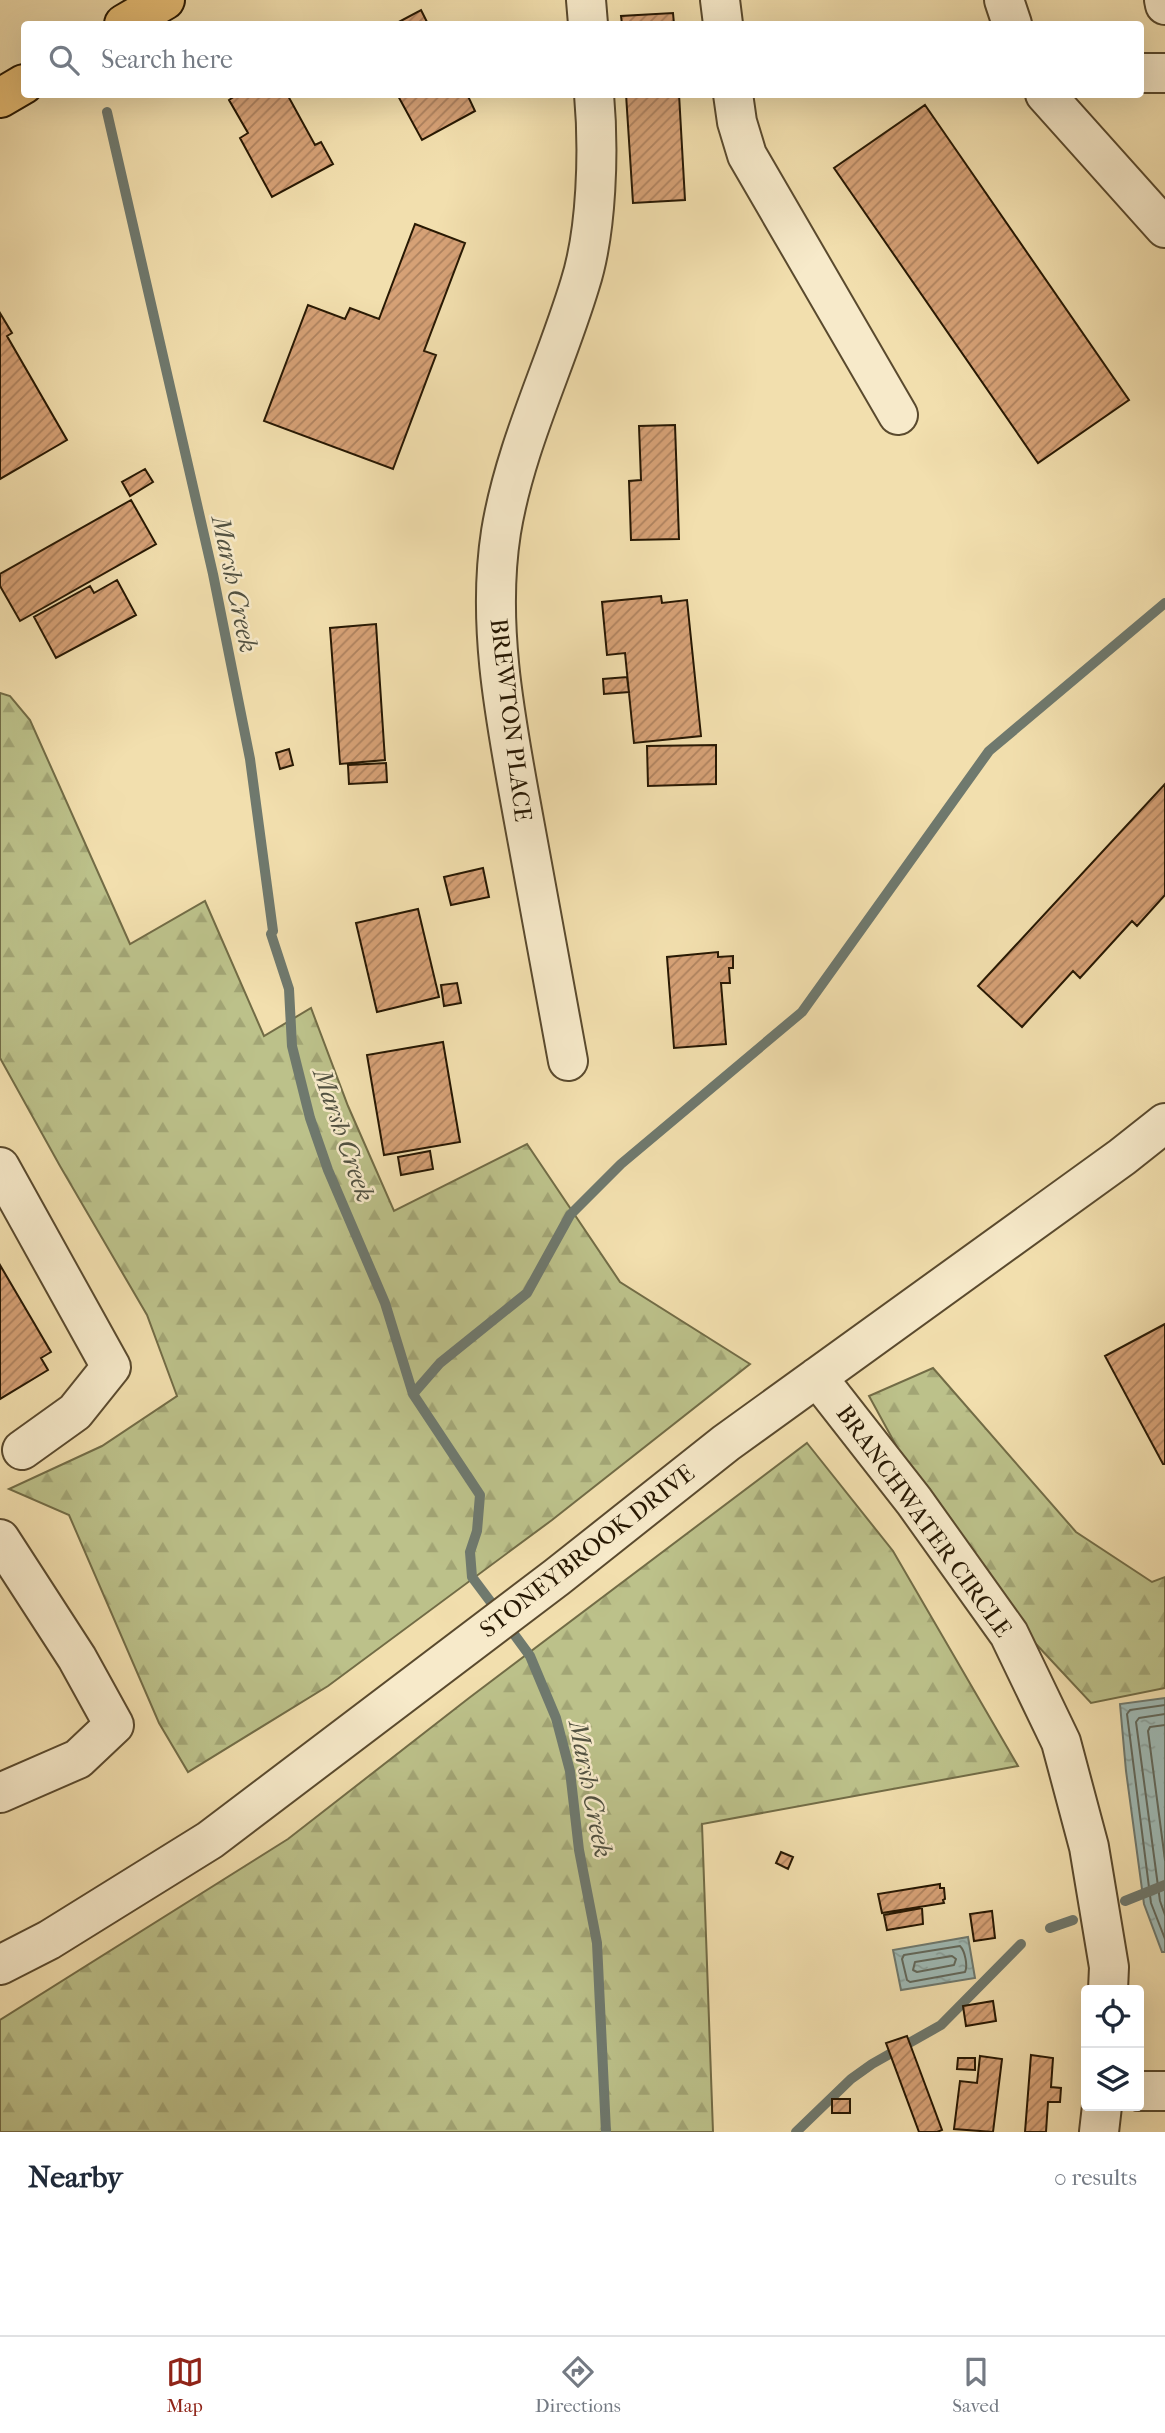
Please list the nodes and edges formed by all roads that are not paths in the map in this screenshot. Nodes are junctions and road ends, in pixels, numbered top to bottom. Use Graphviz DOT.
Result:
graph roads {
  1 [pos="165,0"];
  2 [pos="586,0"];
  3 [pos="720,0"];
  4 [pos="1004,0"];
  5 [pos="1164,0"];
  6 [pos="1165,5"];
  7 [pos="129,21"];
  8 [pos="588,21"];
  9 [pos="723,21"];
  10 [pos="1011,21"];
  11 [pos="1144,73"];
  12 [pos="1165,73"];
  13 [pos="21,86"];
  14 [pos="0,98"];
  15 [pos="594,98"];
  16 [pos="734,98"];
  17 [pos="1049,98"];
  18 [pos="1165,228"];
  19 [pos="898,415"];
  20 [pos="568,1061"];
  21 [pos="1165,1123"];
  22 [pos="0,1167"];
  23 [pos="817,1377"];
  24 [pos="22,1450"];
  25 [pos="0,1539"];
  26 [pos="0,1793"];
  27 [pos="1,1961"];
  28 [pos="1108,1985"];
  29 [pos="1144,2091"];
  30 [pos="1165,2091"];
  31 [pos="1101,2111"];
  32 [pos="1099,2132"];
  1 -- 7 [label="highway"];
  2 -- 8 [label="street"];
  3 -- 9 [label="street"];
  4 -- 10 [label="street"];
  5 -- 6 [label="street"];
  11 -- 12 [label="street"];
  13 -- 14 [label="highway"];
  15 -- 20 [label="street, BREWTON PLACE"];
  16 -- 19 [label="street"];
  17 -- 18 [label="street"];
  21 -- 23 [label="street, STONEYBROOK DRIVE"];
  22 -- 24 [label="street"];
  23 -- 27 [label="street, STONEYBROOK DRIVE"];
  23 -- 28 [label="street, BRANCHWATER CIRCLE"];
  25 -- 26 [label="street"];
  29 -- 30 [label="street"];
  31 -- 32 [label="street"];
}
